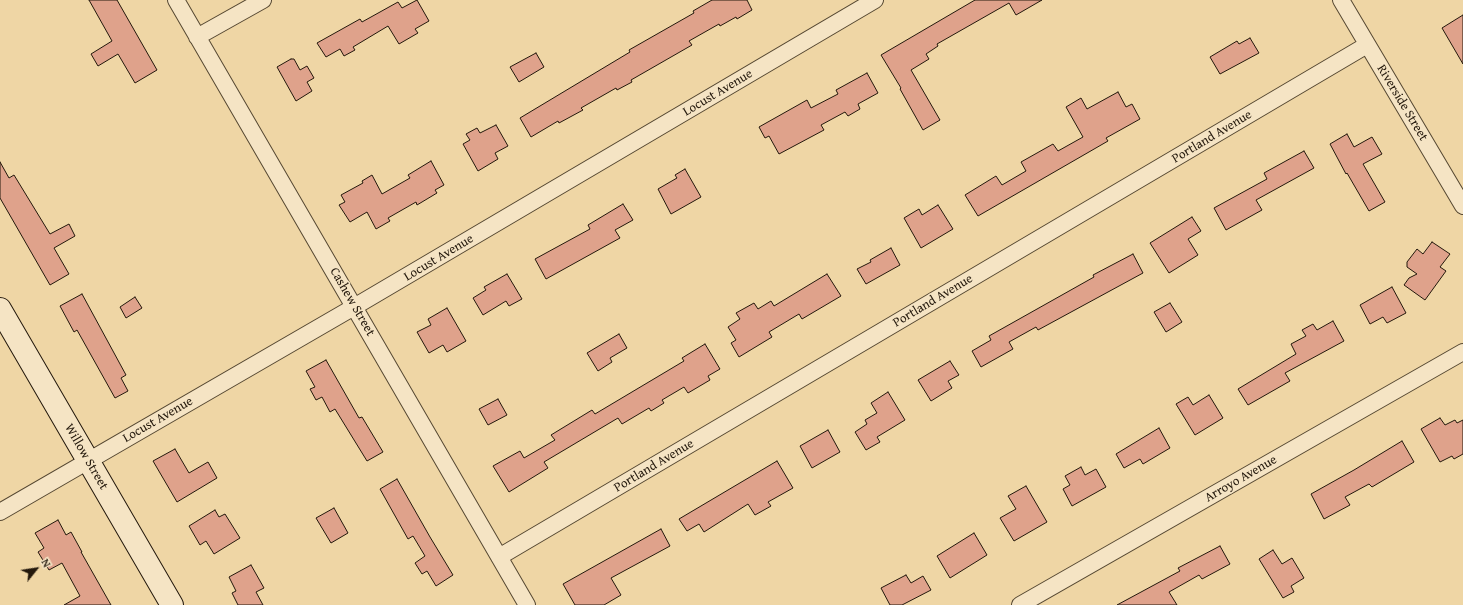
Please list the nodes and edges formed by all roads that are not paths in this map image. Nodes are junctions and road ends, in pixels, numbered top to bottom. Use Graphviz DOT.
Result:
graph roads {
  1 [pos="176,0"];
  2 [pos="263,0"];
  3 [pos="875,0"];
  4 [pos="1341,0"];
  5 [pos="197,37"];
  6 [pos="1367,45"];
  7 [pos="1463,206"];
  8 [pos="354,307"];
  9 [pos="0,309"];
  10 [pos="1463,352"];
  11 [pos="88,460"];
  12 [pos="0,512"];
  13 [pos="499,557"];
  14 [pos="172,605"];
  15 [pos="527,605"];
  16 [pos="1020,605"];
  1 -- 5 [label="street, Cashew Street"];
  2 -- 5 [label="street"];
  3 -- 8 [label="street, Locust Avenue"];
  4 -- 6 [label="street, Riverside Street"];
  5 -- 8 [label="street, Cashew Street"];
  6 -- 7 [label="street, Riverside Street"];
  6 -- 13 [label="street, Portland Avenue"];
  8 -- 11 [label="street, Locust Avenue"];
  8 -- 13 [label="street, Cashew Street"];
  9 -- 11 [label="street, Willow Street"];
  10 -- 16 [label="street, Arroyo Avenue"];
  11 -- 12 [label="street, Locust Avenue"];
  11 -- 14 [label="street, Willow Street"];
  13 -- 15 [label="street, Cashew Street"];
}
